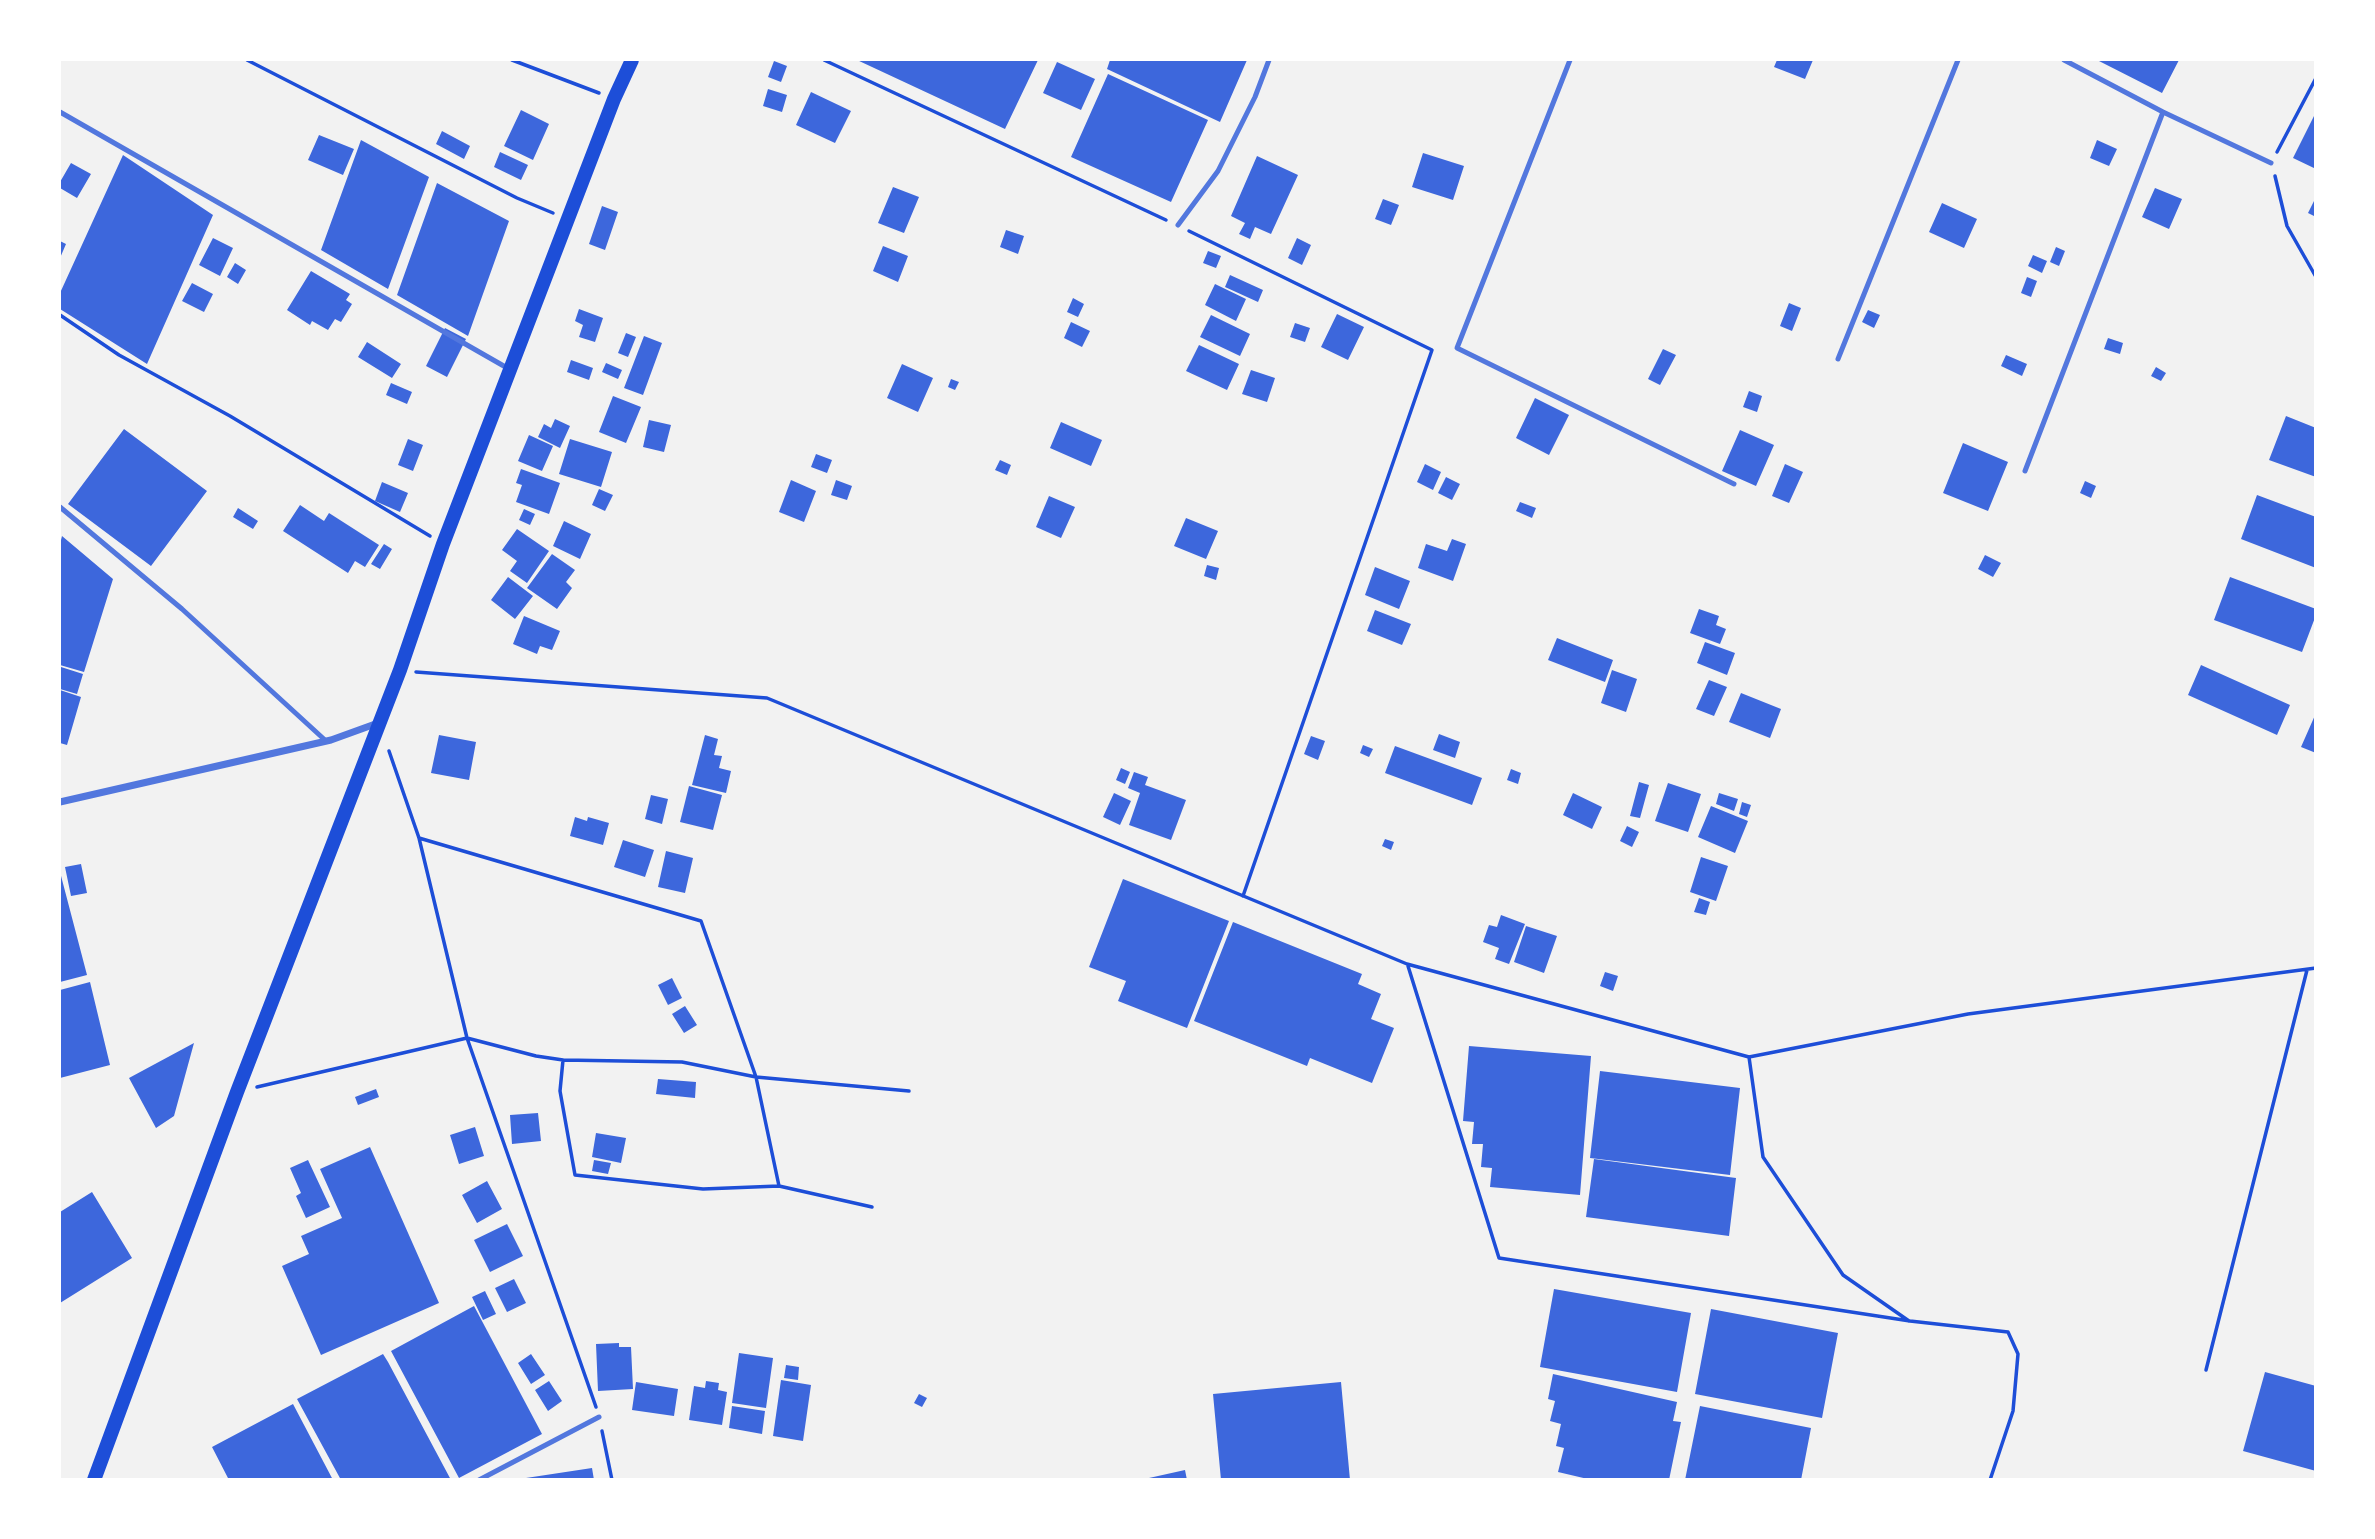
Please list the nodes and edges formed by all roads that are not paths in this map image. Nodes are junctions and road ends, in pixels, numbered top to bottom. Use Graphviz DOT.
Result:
graph roads {
  1 [pos="632,60"];
  2 [pos="1269,60"];
  3 [pos="1570,60"];
  4 [pos="1958,60"];
  5 [pos="2064,60"];
  6 [pos="60,112"];
  7 [pos="2163,112"];
  8 [pos="2271,163"];
  9 [pos="1178,225"];
  10 [pos="1838,359"];
  11 [pos="512,370"];
  12 [pos="2025,471"];
  13 [pos="1734,484"];
  14 [pos="60,507"];
  15 [pos="379,722"];
  16 [pos="326,741"];
  17 [pos="60,802"];
  18 [pos="599,1417"];
  19 [pos="94,1479"];
  20 [pos="479,1479"];
  1 -- 11 [label="main road"];
  2 -- 9 [label="lane"];
  3 -- 13 [label="lane"];
  4 -- 10 [label="lane"];
  5 -- 7 [label="lane"];
  6 -- 11 [label="lane"];
  7 -- 8 [label="lane"];
  7 -- 12 [label="lane"];
  11 -- 15 [label="main road"];
  14 -- 16 [label="lane"];
  15 -- 16 [label="street"];
  15 -- 19 [label="main road"];
  16 -- 17 [label="street"];
  18 -- 20 [label="lane"];
}
